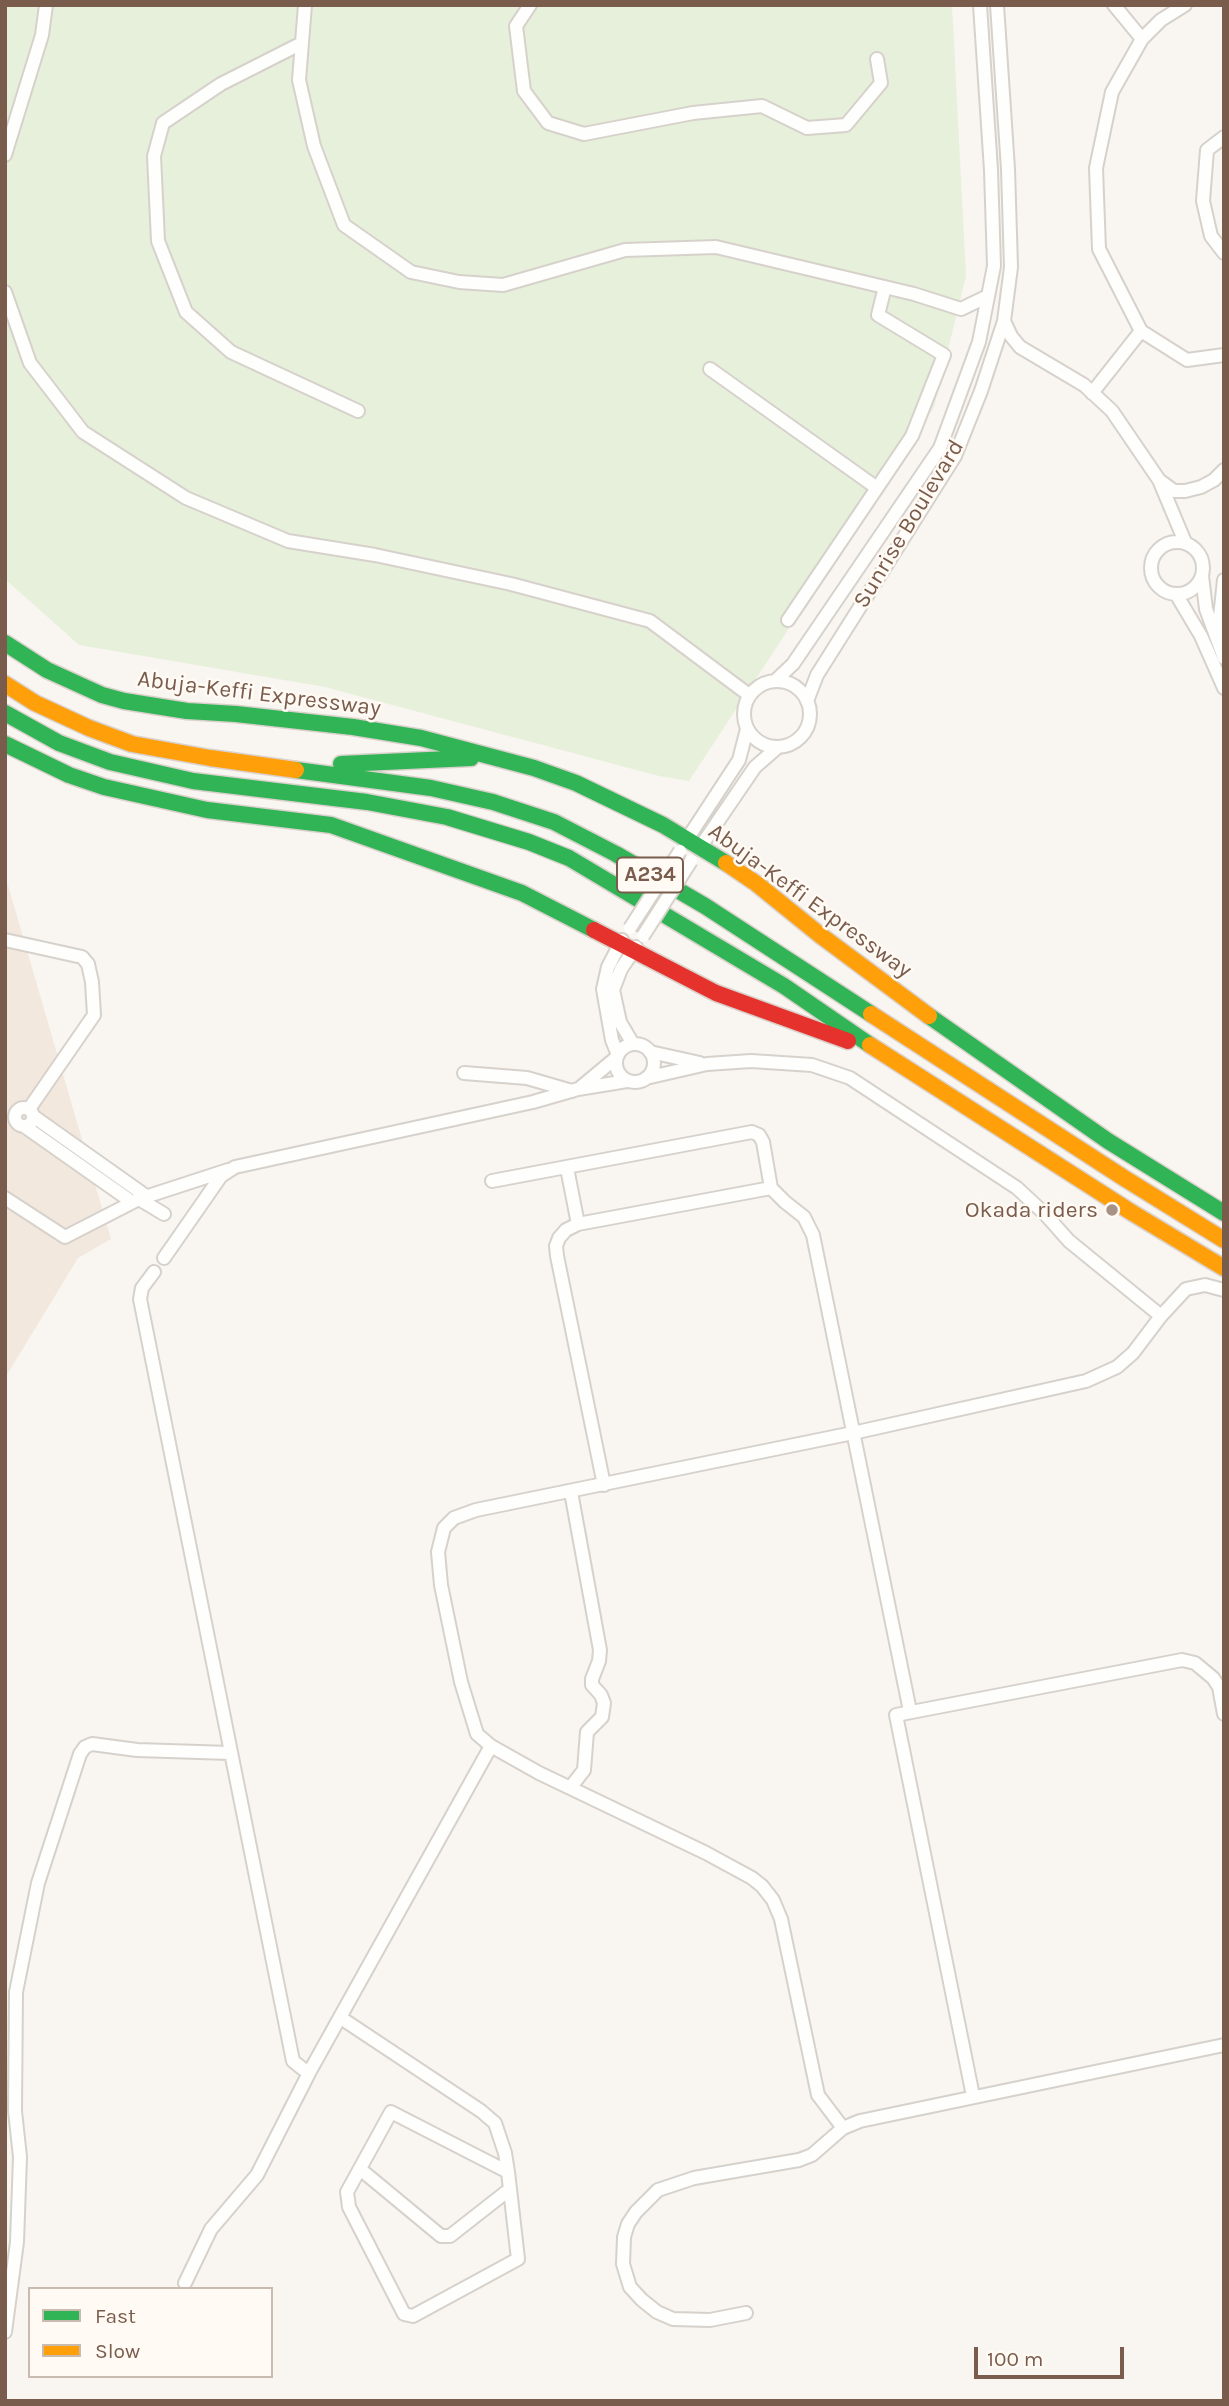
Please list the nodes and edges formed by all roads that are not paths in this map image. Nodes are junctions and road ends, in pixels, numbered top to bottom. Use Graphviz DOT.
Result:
graph roads {
  1 [pos="46,5"];
  2 [pos="304,5"];
  3 [pos="530,5"];
  4 [pos="980,5"];
  5 [pos="997,5"];
  6 [pos="1114,5"];
  7 [pos="1185,5"];
  8 [pos="1142,39"];
  9 [pos="302,43"];
  10 [pos="877,59"];
  11 [pos="1224,136"];
  12 [pos="5,156"];
  13 [pos="1224,253"];
  14 [pos="885,287"];
  15 [pos="5,292"];
  16 [pos="988,296"];
  17 [pos="1004,321"];
  18 [pos="1141,331"];
  19 [pos="1224,355"];
  20 [pos="710,369"];
  21 [pos="1092,393"];
  22 [pos="358,411"];
  23 [pos="1224,470"];
  24 [pos="1158,480"];
  25 [pos="877,488"];
  26 [pos="1185,542"];
  27 [pos="1202,576"];
  28 [pos="1224,580"];
  29 [pos="1175,594"];
  30 [pos="788,620"];
  31 [pos="5,643"];
  32 [pos="1217,643"];
  33 [pos="1224,658"];
  34 [pos="775,681"];
  35 [pos="5,684"];
  36 [pos="1224,688"];
  37 [pos="749,695"];
  38 [pos="807,701"];
  39 [pos="5,713"];
  40 [pos="747,729"];
  41 [pos="5,744"];
  42 [pos="779,747"];
  43 [pos="492,758"];
  44 [pos="279,766"];
  45 [pos="245,788"];
  46 [pos="331,825"];
  47 [pos="690,845"];
  48 [pos="820,935"];
  49 [pos="5,940"];
  50 [pos="626,948"];
  51 [pos="889,1024"];
  52 [pos="633,1044"];
  53 [pos="650,1052"];
  54 [pos="885,1055"];
  55 [pos="617,1056"];
  56 [pos="707,1064"];
  57 [pos="464,1073"];
  58 [pos="646,1079"];
  59 [pos="627,1081"];
  60 [pos="575,1090"];
  61 [pos="21,1115"];
  62 [pos="235,1167"];
  63 [pos="567,1168"];
  64 [pos="492,1181"];
  65 [pos="771,1188"];
  66 [pos="5,1198"];
  67 [pos="139,1199"];
  68 [pos="1221,1206"];
  69 [pos="164,1214"];
  70 [pos="579,1224"];
  71 [pos="1224,1240"];
  72 [pos="164,1258"];
  73 [pos="1224,1268"];
  74 [pos="154,1272"];
  75 [pos="1224,1290"];
  76 [pos="1161,1316"];
  77 [pos="853,1433"];
  78 [pos="604,1485"];
  79 [pos="571,1492"];
  80 [pos="910,1711"];
  81 [pos="1224,1714"];
  82 [pos="491,1746"];
  83 [pos="230,1753"];
  84 [pos="570,1788"];
  85 [pos="10,1993"];
  86 [pos="341,2018"];
  87 [pos="1224,2045"];
  88 [pos="310,2071"];
  89 [pos="973,2096"];
  90 [pos="843,2128"];
  91 [pos="360,2169"];
  92 [pos="508,2172"];
  93 [pos="510,2189"];
  94 [pos="11,2242"];
  95 [pos="185,2283"];
  96 [pos="746,2313"];
  97 [pos="5,2332"];
  1 -- 12 [label="street"];
  2 -- 9 [label="street"];
  3 -- 10 [label="street"];
  4 -- 16 [label="street, Sunrise Boulevard"];
  5 -- 17 [label="street, Sunrise Boulevard"];
  6 -- 8 [label="street"];
  7 -- 8 [label="street"];
  8 -- 18 [label="street"];
  9 -- 14 [label="street"];
  9 -- 22 [label="street"];
  11 -- 13 [label="street"];
  14 -- 16 [label="street"];
  14 -- 25 [label="street"];
  15 -- 37 [label="street"];
  16 -- 34 [label="street, Sunrise Boulevard"];
  17 -- 21 [label="street"];
  17 -- 38 [label="street, Sunrise Boulevard"];
  18 -- 19 [label="street"];
  18 -- 21 [label="street"];
  20 -- 25 [label="street"];
  21 -- 24 [label="street"];
  23 -- 24 [label="street"];
  24 -- 26 [label="street"];
  25 -- 30 [label="street"];
  26 -- 27 [label="street"];
  26 -- 29 [label="street"];
  27 -- 29 [label="street"];
  27 -- 32 [label="street"];
  28 -- 32 [label="street"];
  29 -- 36 [label="street"];
  31 -- 43 [label="highway, Abuja-Keffi Expressway"];
  32 -- 33 [label="street"];
  34 -- 37 [label="street"];
  34 -- 38 [label="street"];
  35 -- 44 [label="highway, A234"];
  37 -- 40 [label="street"];
  38 -- 42 [label="street"];
  39 -- 45 [label="highway, A234"];
  40 -- 42 [label="street"];
  40 -- 47 [label="street"];
  41 -- 46 [label="highway"];
  42 -- 47 [label="street"];
  43 -- 44 [label="highway"];
  43 -- 47 [label="highway, Abuja-Keffi Expressway"];
  44 -- 51 [label="highway, A234"];
  45 -- 46 [label="highway"];
  45 -- 54 [label="highway, A234"];
  46 -- 50 [label="highway"];
  47 -- 48 [label="highway, Abuja-Keffi Expressway"];
  47 -- 50 [label="street, bridge"];
  47 -- 50 [label="street, bridge"];
  48 -- 51 [label="highway"];
  48 -- 68 [label="highway, Abuja-Keffi Expressway"];
  49 -- 61 [label="street"];
  50 -- 52 [label="street"];
  50 -- 54 [label="highway"];
  50 -- 55 [label="street"];
  51 -- 71 [label="highway, A234"];
  52 -- 53 [label="street"];
  52 -- 55 [label="street"];
  53 -- 56 [label="street"];
  53 -- 58 [label="street"];
  54 -- 73 [label="highway, A234"];
  55 -- 59 [label="street"];
  55 -- 60 [label="street"];
  56 -- 58 [label="street"];
  56 -- 76 [label="street"];
  57 -- 60 [label="street"];
  58 -- 59 [label="street"];
  59 -- 60 [label="street"];
  60 -- 62 [label="street"];
  61 -- 67 [label="street"];
  62 -- 67 [label="street"];
  62 -- 72 [label="street"];
  63 -- 64 [label="street"];
  63 -- 65 [label="street"];
  63 -- 70 [label="street"];
  65 -- 70 [label="street"];
  65 -- 77 [label="street"];
  66 -- 67 [label="street"];
  67 -- 69 [label="street"];
  70 -- 78 [label="street"];
  74 -- 83 [label="street"];
  75 -- 76 [label="street"];
  76 -- 77 [label="street"];
  77 -- 78 [label="street"];
  77 -- 80 [label="street"];
  78 -- 79 [label="street"];
  79 -- 82 [label="street"];
  79 -- 84 [label="street"];
  80 -- 81 [label="street"];
  80 -- 89 [label="street"];
  82 -- 84 [label="street"];
  82 -- 86 [label="street"];
  83 -- 85 [label="street"];
  83 -- 88 [label="street"];
  84 -- 90 [label="street"];
  85 -- 94 [label="street"];
  86 -- 88 [label="street"];
  86 -- 92 [label="street"];
  87 -- 89 [label="street"];
  88 -- 95 [label="street"];
  89 -- 90 [label="street"];
  90 -- 96 [label="street"];
  91 -- 92 [label="street"];
  91 -- 93 [label="street"];
  91 -- 93 [label="street"];
  92 -- 93 [label="street"];
  94 -- 97 [label="street"];
}
